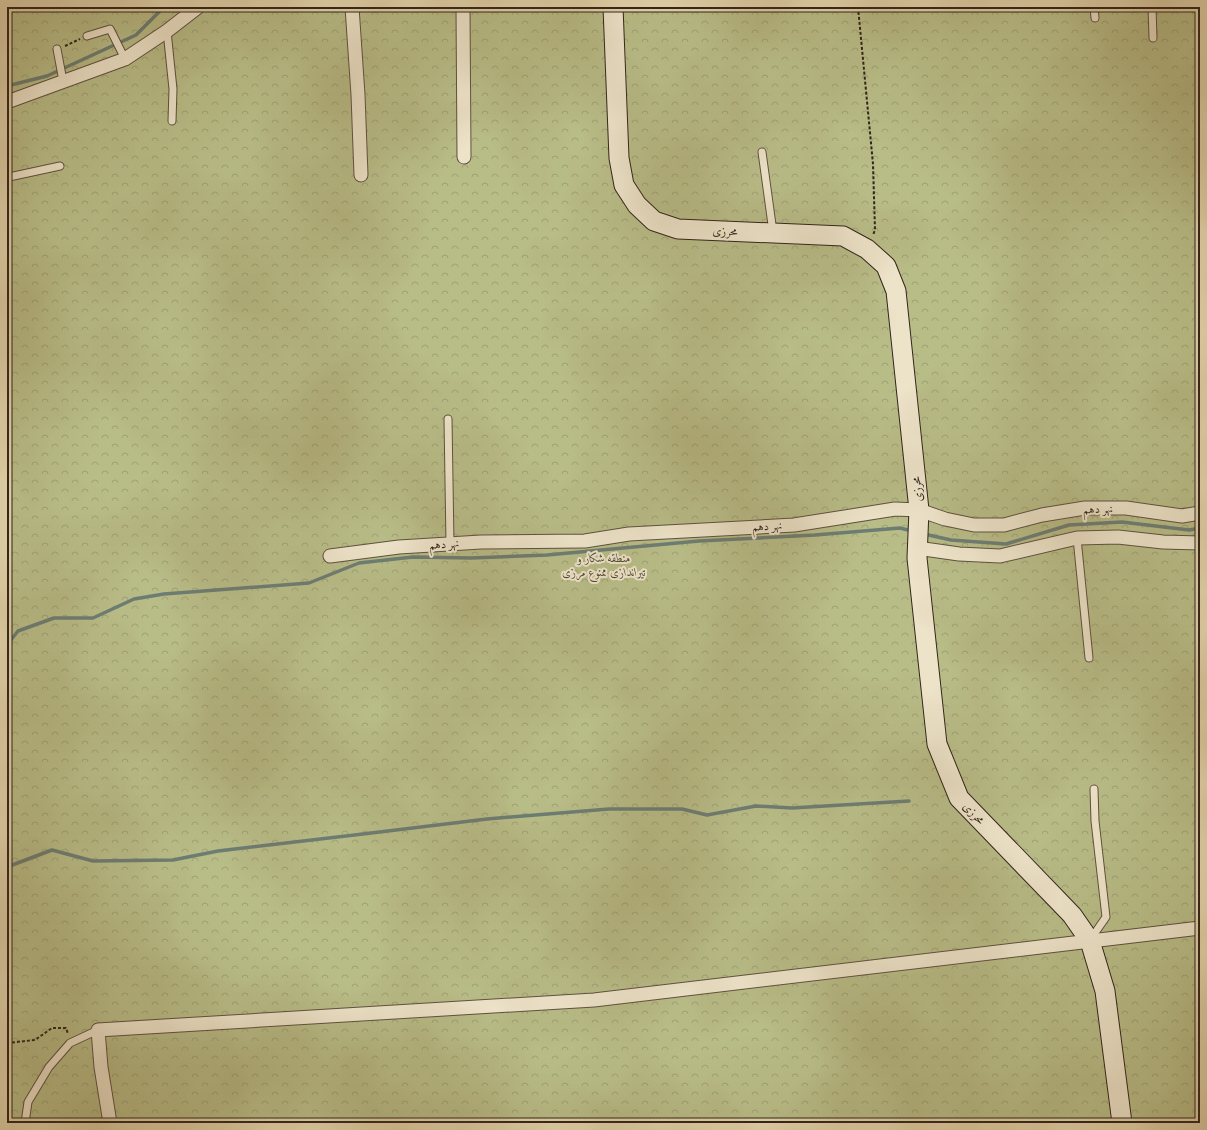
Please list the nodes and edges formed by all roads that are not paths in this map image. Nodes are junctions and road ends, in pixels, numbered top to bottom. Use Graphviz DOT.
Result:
graph roads {
  1 [pos="198,7"];
  2 [pos="352,7"];
  3 [pos="463,7"];
  4 [pos="613,7"];
  5 [pos="1094,7"];
  6 [pos="1152,7"];
  7 [pos="1095,18"];
  8 [pos="167,31"];
  9 [pos="87,36"];
  10 [pos="1154,38"];
  11 [pos="57,50"];
  12 [pos="123,54"];
  13 [pos="62,78"];
  14 [pos="7,102"];
  15 [pos="172,122"];
  16 [pos="762,152"];
  17 [pos="464,156"];
  18 [pos="60,166"];
  19 [pos="7,174"];
  20 [pos="361,175"];
  21 [pos="773,232"];
  22 [pos="448,419"];
  23 [pos="1200,513"];
  24 [pos="919,514"];
  25 [pos="1077,538"];
  26 [pos="450,544"];
  27 [pos="918,544"];
  28 [pos="1200,544"];
  29 [pos="330,556"];
  30 [pos="1089,658"];
  31 [pos="1094,789"];
  32 [pos="1200,928"];
  33 [pos="1090,941"];
  34 [pos="98,1030"];
  35 [pos="25,1123"];
  36 [pos="110,1123"];
  37 [pos="1122,1123"];
  1 -- 8 [label="street"];
  2 -- 20 [label="street"];
  3 -- 17 [label="street"];
  4 -- 21 [label="street, محرزی"];
  5 -- 7 [label="lane"];
  6 -- 10 [label="lane"];
  8 -- 12 [label="street"];
  8 -- 15 [label="lane"];
  9 -- 12 [label="lane"];
  11 -- 13 [label="lane"];
  12 -- 13 [label="street"];
  13 -- 14 [label="street"];
  16 -- 21 [label="lane"];
  18 -- 19 [label="lane"];
  21 -- 24 [label="street, محرزی"];
  22 -- 26 [label="lane"];
  23 -- 24 [label="street, نهر دهم"];
  24 -- 26 [label="street, نهر دهم"];
  24 -- 27 [label="street, محرزی"];
  25 -- 27 [label="street"];
  25 -- 28 [label="street"];
  25 -- 30 [label="lane"];
  26 -- 29 [label="street, نهر دهم"];
  27 -- 33 [label="street, محرزی"];
  31 -- 33 [label="lane"];
  32 -- 33 [label="street"];
  33 -- 34 [label="street"];
  33 -- 37 [label="street, محرزی"];
  34 -- 35 [label="lane"];
  34 -- 36 [label="street"];
}
